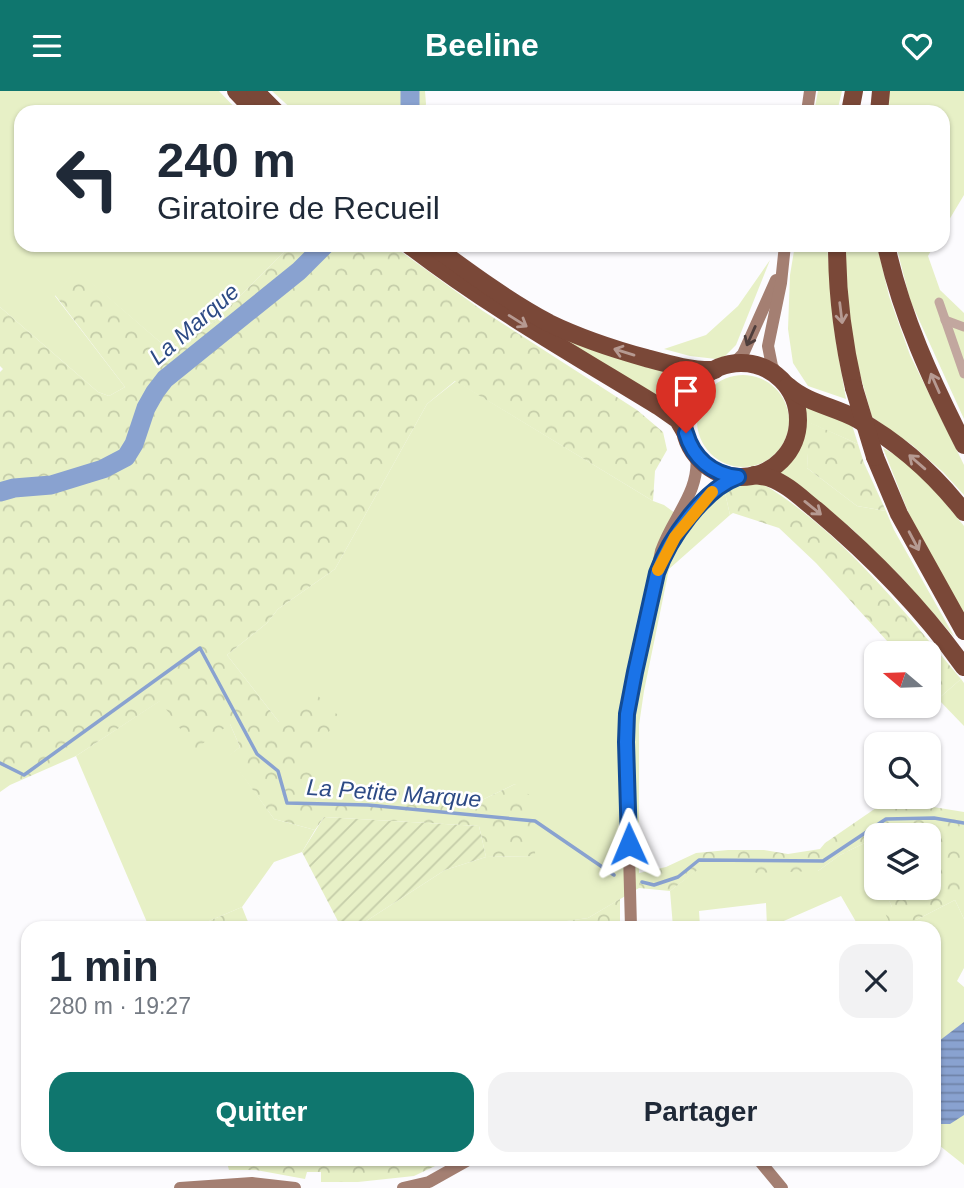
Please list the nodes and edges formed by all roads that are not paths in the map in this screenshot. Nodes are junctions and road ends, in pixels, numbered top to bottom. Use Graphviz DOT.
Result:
graph roads {
  1 [pos="236,91"];
  2 [pos="255,91"];
  3 [pos="249,105"];
  4 [pos="269,105"];
  5 [pos="417,252"];
  6 [pos="442,252"];
  7 [pos="784,252"];
  8 [pos="837,252"];
  9 [pos="888,252"];
  10 [pos="783,260"];
  11 [pos="939,302"];
  12 [pos="945,320"];
  13 [pos="964,327"];
  14 [pos="734,363"];
  15 [pos="715,370"];
  16 [pos="964,373"];
  17 [pos="782,381"];
  18 [pos="686,433"];
  19 [pos="964,445"];
  20 [pos="696,455"];
  21 [pos="746,476"];
  22 [pos="964,512"];
  23 [pos="657,573"];
  24 [pos="964,631"];
  25 [pos="964,667"];
  26 [pos="631,921"];
  27 [pos="458,1166"];
  28 [pos="764,1166"];
  29 [pos="180,1188"];
  30 [pos="295,1188"];
  31 [pos="403,1188"];
  32 [pos="782,1188"];
  1 -- 3 [label="highway"];
  2 -- 4 [label="highway"];
  5 -- 18 [label="highway, one-way"];
  15 -- 6 [label="highway, one-way"];
  7 -- 10 [label="main road"];
  8 -- 24 [label="highway, one-way, bridge"];
  19 -- 9 [label="highway, one-way"];
  10 -- 14 [label="main road, one-way"];
  10 -- 17 [label="main road"];
  11 -- 12 [label="street"];
  12 -- 13 [label="street"];
  12 -- 16 [label="street"];
  14 -- 15 [label="highway"];
  14 -- 17 [label="highway"];
  15 -- 18 [label="highway"];
  17 -- 21 [label="highway"];
  22 -- 17 [label="highway, one-way"];
  18 -- 20 [label="highway"];
  20 -- 21 [label="highway"];
  20 -- 23 [label="main road"];
  21 -- 23 [label="main road"];
  21 -- 25 [label="highway, one-way"];
  23 -- 26 [label="main road"];
  27 -- 31 [label="main road"];
  28 -- 32 [label="main road"];
  29 -- 30 [label="main road"];
}
